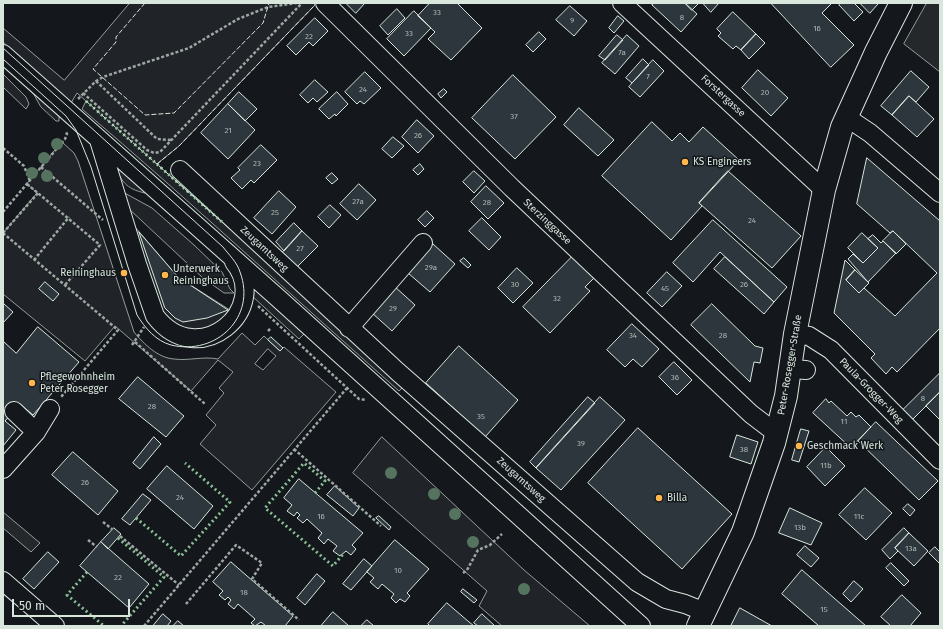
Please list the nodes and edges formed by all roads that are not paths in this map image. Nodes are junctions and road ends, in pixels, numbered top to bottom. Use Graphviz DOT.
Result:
graph roads {
  1 [pos="325,3"];
  2 [pos="622,3"];
  3 [pos="896,5"];
  4 [pos="3,54"];
  5 [pos="846,117"];
  6 [pos="99,140"];
  7 [pos="180,170"];
  8 [pos="824,190"];
  9 [pos="940,193"];
  10 [pos="423,243"];
  11 [pos="224,251"];
  12 [pos="349,328"];
  13 [pos="795,334"];
  14 [pos="50,409"];
  15 [pos="14,411"];
  16 [pos="36,432"];
  17 [pos="776,433"];
  18 [pos="940,460"];
  19 [pos="3,469"];
  20 [pos="3,581"];
  21 [pos="702,619"];
  22 [pos="56,626"];
  23 [pos="641,626"];
  1 -- 17 [label="street, Sterzinggasse"];
  2 -- 8 [label="street, Forstergasse"];
  3 -- 5 [label="main road, Peter-Rosegger-Straße"];
  4 -- 6 [label="street"];
  5 -- 8 [label="main road, Peter-Rosegger-Straße"];
  5 -- 9 [label="street"];
  6 -- 11 [label="street"];
  6 -- 11 [label="street"];
  7 -- 12 [label="street, Zeugamtsweg"];
  8 -- 13 [label="main road, Peter-Rosegger-Straße"];
  10 -- 12 [label="street"];
  11 -- 23 [label="street"];
  12 -- 21 [label="street, Zeugamtsweg"];
  13 -- 17 [label="main road, Peter-Rosegger-Straße"];
  13 -- 18 [label="street, Paula-Grogger-Weg"];
  14 -- 16 [label="street"];
  15 -- 16 [label="street"];
  16 -- 19 [label="street"];
  17 -- 21 [label="main road, Peter-Rosegger-Straße"];
  20 -- 22 [label="street"];
}
